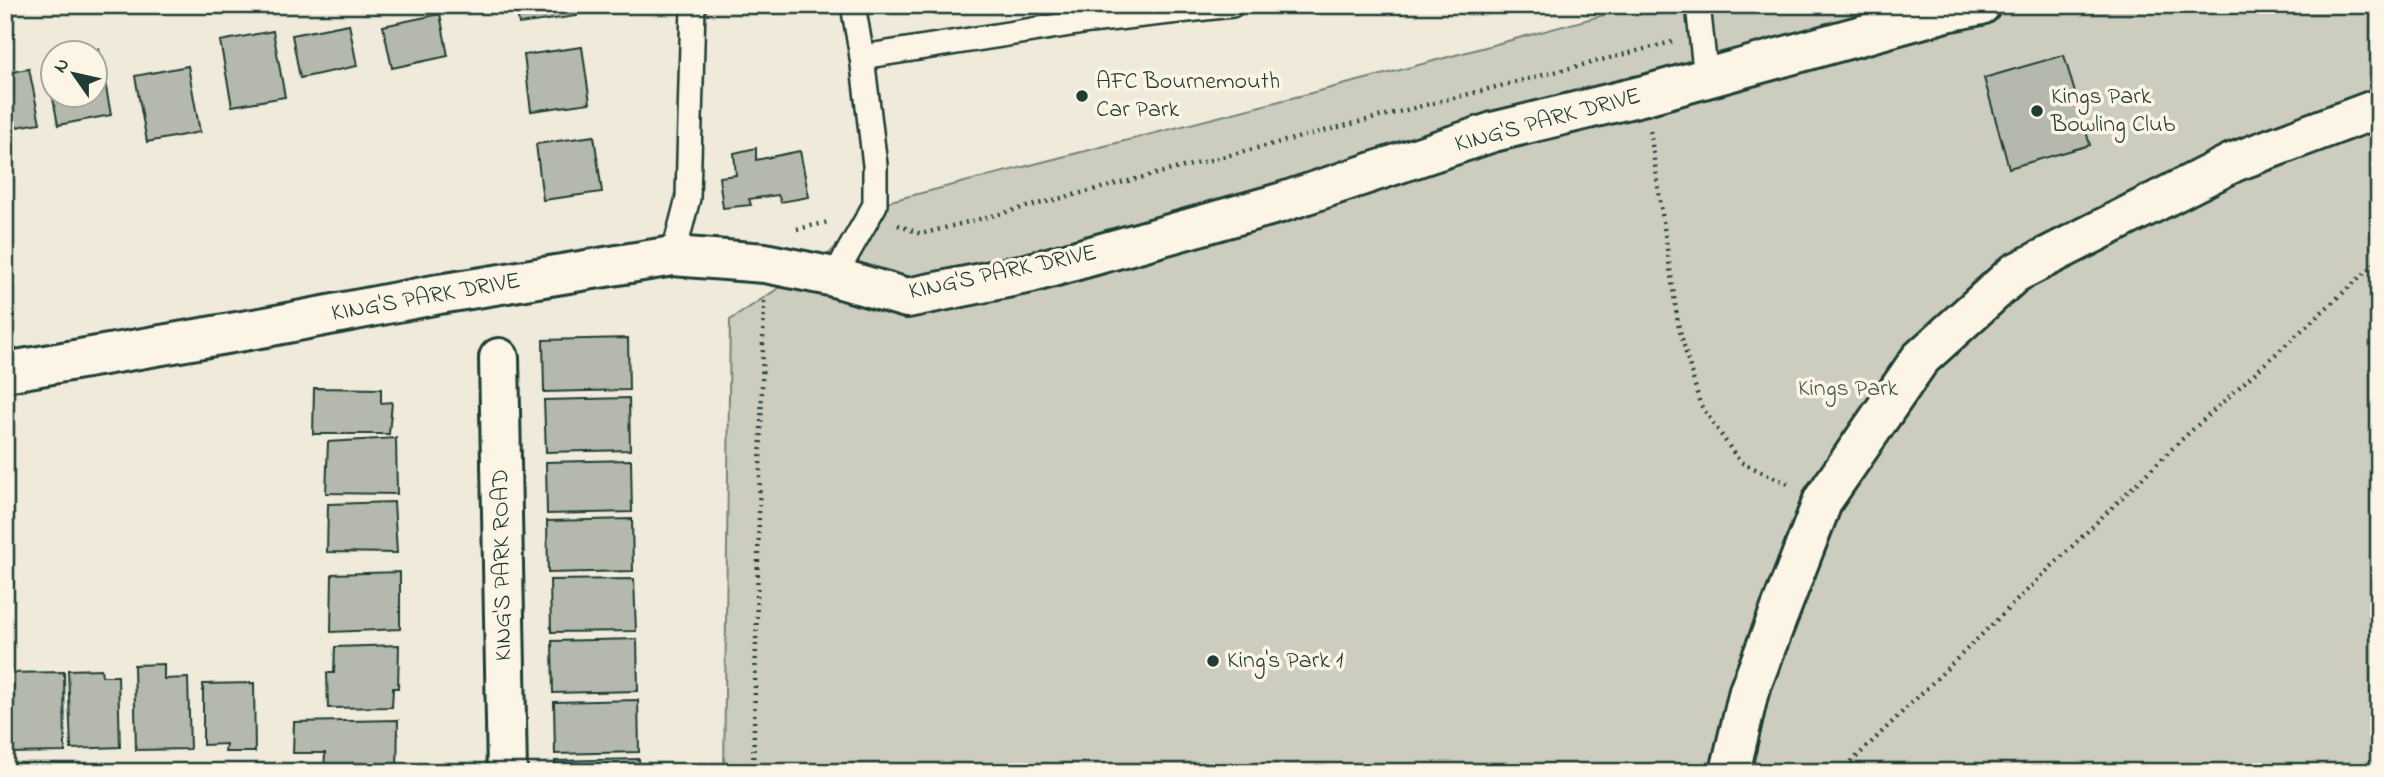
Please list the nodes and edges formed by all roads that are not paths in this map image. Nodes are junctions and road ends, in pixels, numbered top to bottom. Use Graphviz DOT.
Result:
graph roads {
  1 [pos="693,5"];
  2 [pos="853,5"];
  3 [pos="1232,5"];
  4 [pos="1699,5"];
  5 [pos="1981,5"];
  6 [pos="862,57"];
  7 [pos="1706,79"];
  8 [pos="2379,108"];
  9 [pos="673,256"];
  10 [pos="834,277"];
  11 [pos="499,358"];
  12 [pos="5,372"];
  13 [pos="506,772"];
  14 [pos="1730,772"];
  1 -- 9 [label="lane"];
  2 -- 6 [label="lane"];
  3 -- 6 [label="lane"];
  4 -- 7 [label="lane"];
  5 -- 7 [label="street, KING'S PARK DRIVE"];
  6 -- 10 [label="lane"];
  7 -- 10 [label="street, KING'S PARK DRIVE"];
  8 -- 14 [label="street"];
  9 -- 10 [label="street, KING'S PARK DRIVE"];
  9 -- 12 [label="street, KING'S PARK DRIVE"];
  11 -- 13 [label="street, KING'S PARK ROAD"];
}
